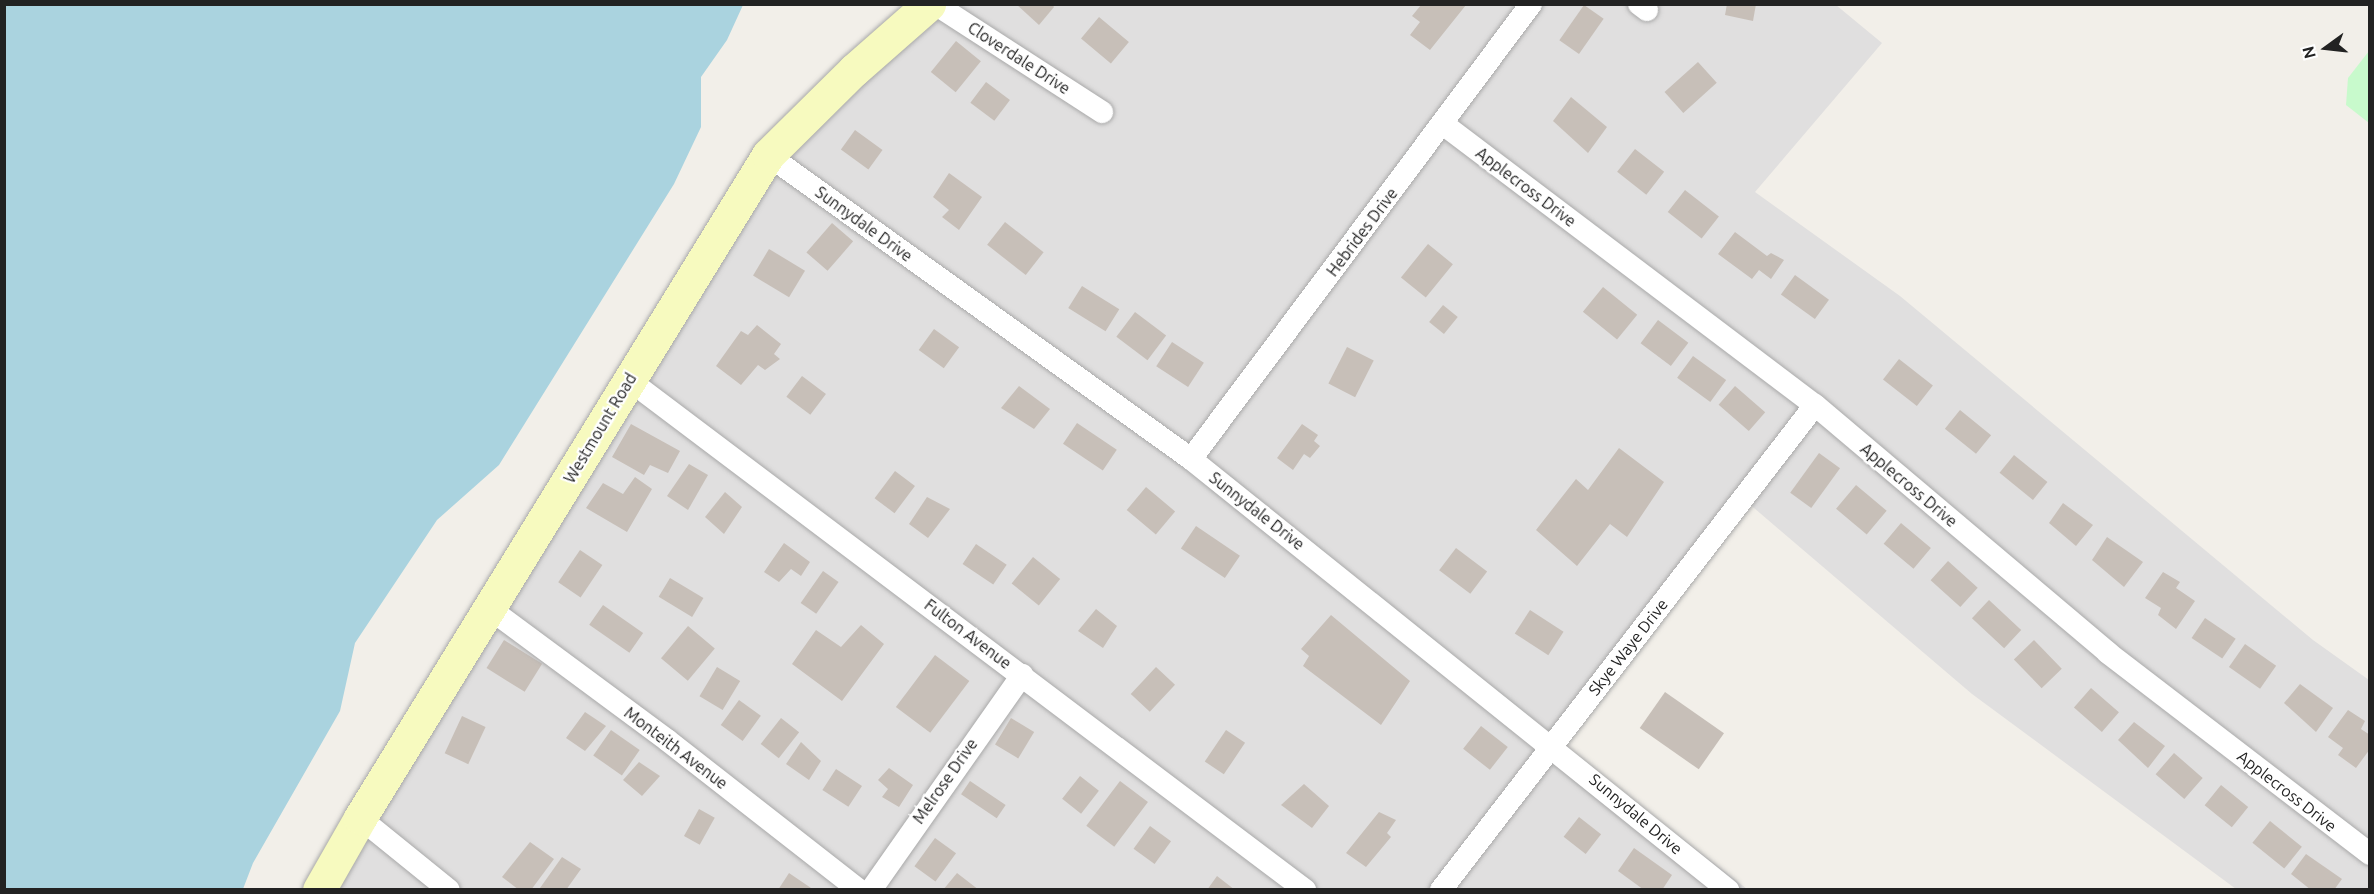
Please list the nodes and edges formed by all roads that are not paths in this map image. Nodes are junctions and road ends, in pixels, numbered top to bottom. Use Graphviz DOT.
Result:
graph roads {
  1 [pos="929,4"];
  2 [pos="935,4"];
  3 [pos="1531,4"];
  4 [pos="1102,112"];
  5 [pos="1443,124"];
  6 [pos="768,155"];
  7 [pos="629,380"];
  8 [pos="1815,405"];
  9 [pos="1191,459"];
  10 [pos="490,609"];
  11 [pos="1022,675"];
  12 [pos="1552,745"];
  13 [pos="360,818"];
  14 [pos="2370,854"];
  15 [pos="319,890"];
  16 [pos="449,890"];
  17 [pos="860,890"];
  18 [pos="871,890"];
  19 [pos="1305,890"];
  20 [pos="1441,890"];
  21 [pos="1728,890"];
  1 -- 6 [label="main road, Westmount Road"];
  2 -- 4 [label="street, Cloverdale Drive"];
  3 -- 5 [label="street, Hebrides Drive"];
  5 -- 8 [label="street, Applecross Drive"];
  5 -- 9 [label="street, Hebrides Drive"];
  6 -- 7 [label="main road, Westmount Road"];
  6 -- 9 [label="street, Sunnydale Drive"];
  7 -- 10 [label="main road, Westmount Road"];
  7 -- 11 [label="street, Fulton Avenue"];
  8 -- 12 [label="street, Skye Waye Drive"];
  8 -- 14 [label="street, Applecross Drive"];
  9 -- 12 [label="street, Sunnydale Drive"];
  10 -- 13 [label="main road, Westmount Road"];
  10 -- 17 [label="street, Monteith Avenue"];
  11 -- 18 [label="street, Melrose Drive"];
  11 -- 19 [label="street, Fulton Avenue"];
  12 -- 20 [label="street, Skye Waye Drive"];
  12 -- 21 [label="street, Sunnydale Drive"];
  13 -- 15 [label="main road, Westmount Road"];
  13 -- 16 [label="street"];
}
